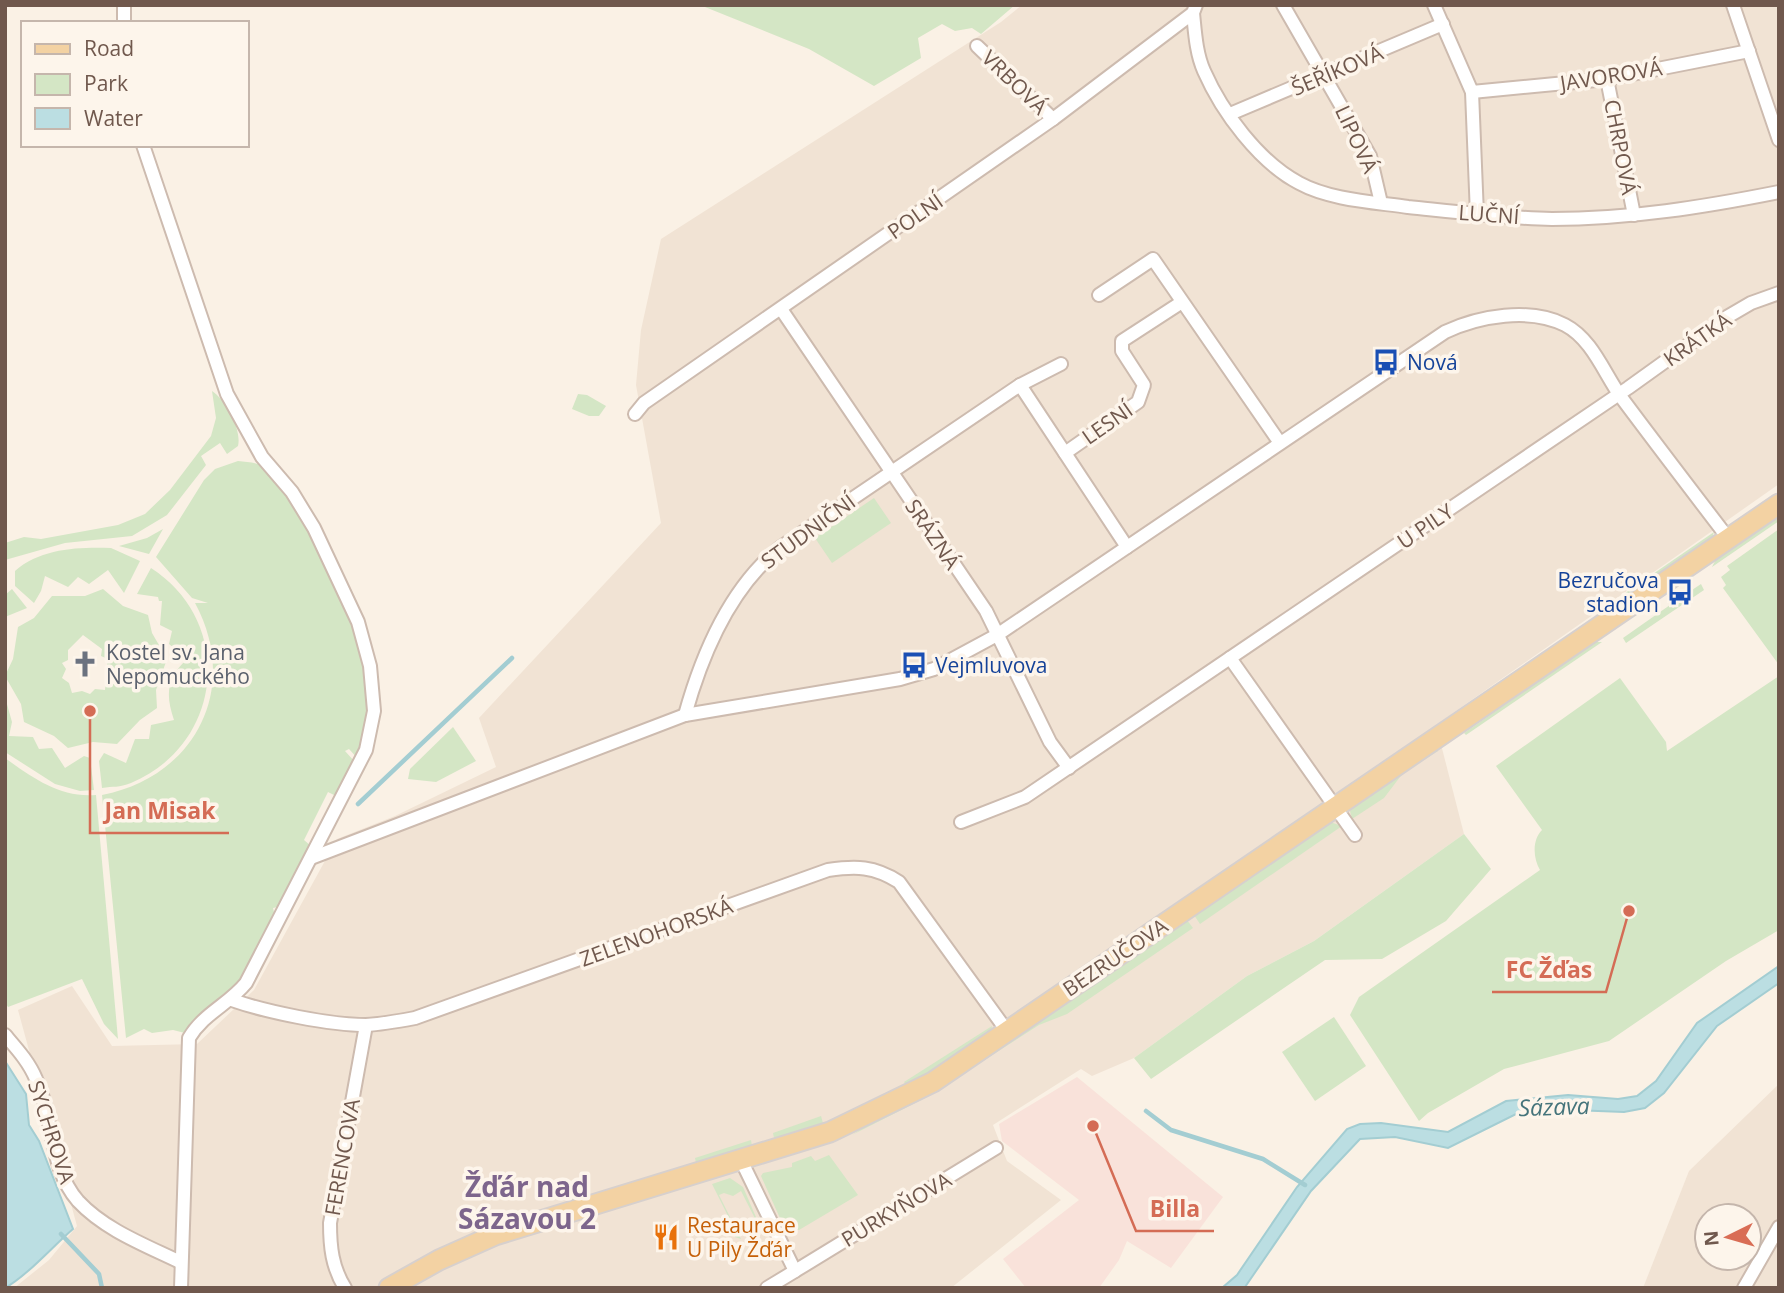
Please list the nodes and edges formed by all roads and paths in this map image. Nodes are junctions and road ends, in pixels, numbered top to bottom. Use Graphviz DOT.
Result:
graph roads {
  1 [pos="1283,5"];
  2 [pos="1433,5"];
  3 [pos="1733,5"];
  4 [pos="1195,9"];
  5 [pos="1443,24"];
  6 [pos="977,46"];
  7 [pos="1749,51"];
  8 [pos="1326,75"];
  9 [pos="1607,79"];
  10 [pos="1472,92"];
  11 [pos="1230,114"];
  12 [pos="1053,119"];
  13 [pos="1779,140"];
  14 [pos="144,147"];
  15 [pos="1779,192"];
  16 [pos="1381,203"];
  17 [pos="1477,215"];
  18 [pos="1634,215"];
  19 [pos="1779,293"];
  20 [pos="1099,295"];
  21 [pos="1182,302"];
  22 [pos="781,309"];
  23 [pos="1061,364"];
  24 [pos="1020,385"];
  25 [pos="1619,394"];
  26 [pos="635,414"];
  27 [pos="1280,443"];
  28 [pos="1065,453"];
  29 [pos="891,472"];
  30 [pos="1779,504"];
  31 [pos="1728,538"];
  32 [pos="1127,547"];
  33 [pos="996,635"];
  34 [pos="1230,658"];
  35 [pos="685,715"];
  36 [pos="1069,768"];
  37 [pos="1335,807"];
  38 [pos="961,822"];
  39 [pos="1355,835"];
  40 [pos="311,858"];
  41 [pos="232,1000"];
  42 [pos="366,1025"];
  43 [pos="1007,1031"];
  44 [pos="5,1035"];
  45 [pos="996,1148"];
  46 [pos="741,1160"];
  47 [pos="1779,1227"];
  48 [pos="180,1262"];
  49 [pos="795,1271"];
  50 [pos="181,1288"];
  51 [pos="345,1288"];
  52 [pos="389,1288"];
  53 [pos="767,1288"];
  54 [pos="1744,1288"];
  1 -- 8 [label="street, LIPOVÁ"];
  2 -- 5 [label="street"];
  3 -- 7 [label="street"];
  4 -- 11 [label="street, LUČNÍ"];
  4 -- 12 [label="street, POLNÍ"];
  5 -- 8 [label="street, ŠEŘÍKOVÁ"];
  5 -- 10 [label="street"];
  6 -- 12 [label="street, VRBOVÁ"];
  7 -- 9 [label="street, JAVOROVÁ"];
  7 -- 13 [label="street"];
  8 -- 11 [label="street, ŠEŘÍKOVÁ"];
  8 -- 16 [label="street, LIPOVÁ"];
  9 -- 10 [label="street, JAVOROVÁ"];
  9 -- 18 [label="street, CHRPOVÁ"];
  10 -- 17 [label="street"];
  11 -- 16 [label="street, LUČNÍ"];
  12 -- 22 [label="street, POLNÍ"];
  14 -- 40 [label="street"];
  15 -- 18 [label="street, LUČNÍ"];
  16 -- 17 [label="street, LUČNÍ"];
  17 -- 18 [label="street, LUČNÍ"];
  19 -- 25 [label="street, KRÁTKÁ"];
  20 -- 21 [label="street"];
  21 -- 27 [label="street"];
  21 -- 28 [label="street, LESNÍ"];
  22 -- 26 [label="street, POLNÍ"];
  22 -- 29 [label="street, SRÁZNÁ"];
  23 -- 24 [label="street"];
  24 -- 28 [label="street, LESNÍ"];
  24 -- 29 [label="street"];
  25 -- 27 [label="street"];
  25 -- 31 [label="street"];
  25 -- 34 [label="street, U PILY"];
  27 -- 32 [label="street"];
  28 -- 32 [label="street, LESNÍ"];
  29 -- 33 [label="street, SRÁZNÁ"];
  29 -- 35 [label="street, STUDNIČNÍ"];
  30 -- 31 [label="main road, BEZRUČOVA"];
  31 -- 37 [label="main road, BEZRUČOVA"];
  32 -- 33 [label="street"];
  33 -- 35 [label="street"];
  33 -- 36 [label="street, SRÁZNÁ"];
  34 -- 36 [label="street, U PILY"];
  34 -- 37 [label="street"];
  35 -- 40 [label="street"];
  36 -- 38 [label="street, U PILY"];
  37 -- 39 [label="street"];
  37 -- 43 [label="main road, BEZRUČOVA"];
  40 -- 41 [label="street"];
  41 -- 42 [label="street, ZELENOHORSKÁ"];
  41 -- 48 [label="street"];
  42 -- 43 [label="street, ZELENOHORSKÁ"];
  42 -- 51 [label="street, FERENCOVA"];
  43 -- 46 [label="main road, BEZRUČOVA"];
  44 -- 48 [label="street, SYCHROVA"];
  45 -- 49 [label="street, PURKYŇOVA"];
  46 -- 49 [label="street"];
  46 -- 52 [label="main road, BEZRUČOVA"];
  47 -- 54 [label="street"];
  48 -- 50 [label="street"];
  49 -- 53 [label="street, PURKYŇOVA"];
}
